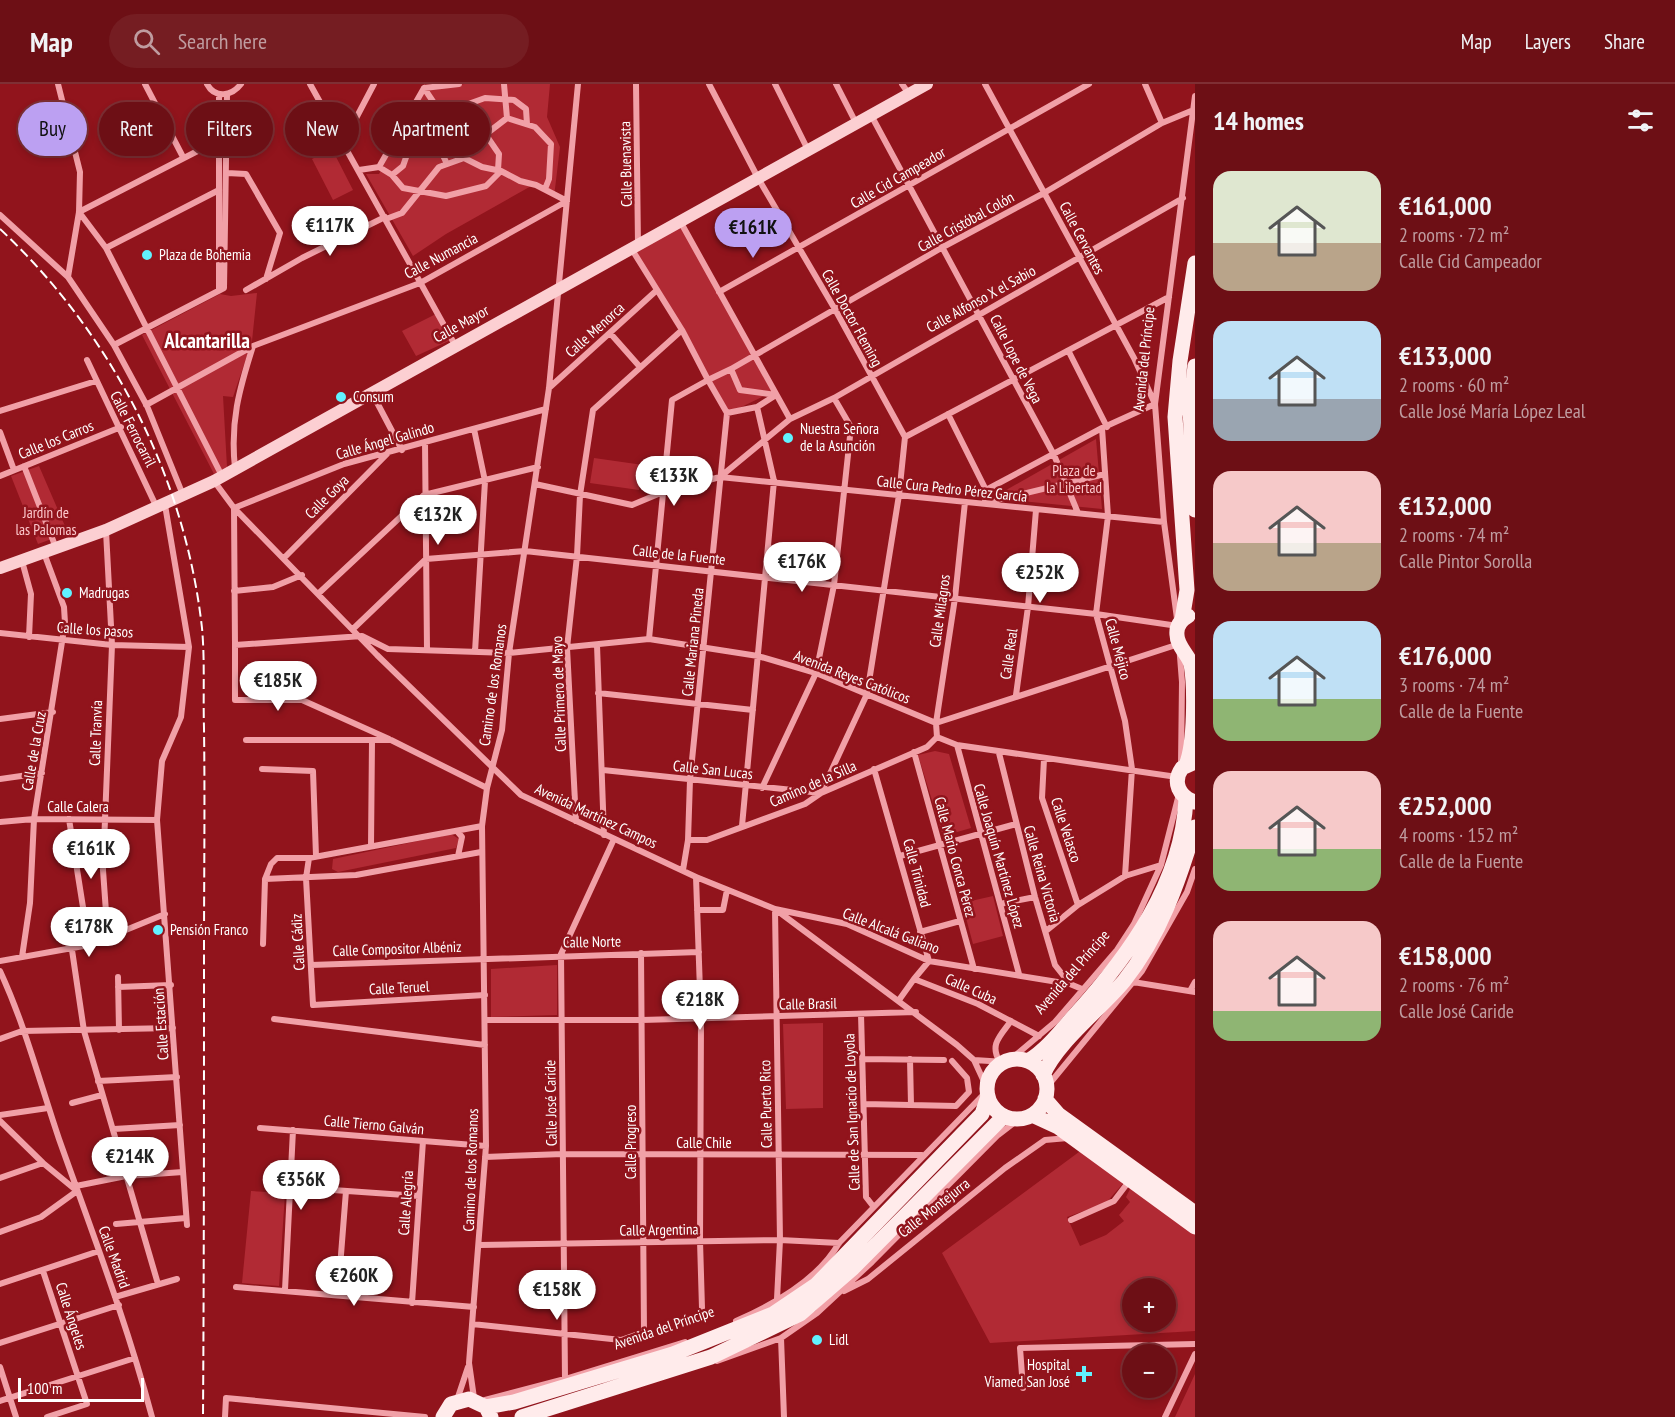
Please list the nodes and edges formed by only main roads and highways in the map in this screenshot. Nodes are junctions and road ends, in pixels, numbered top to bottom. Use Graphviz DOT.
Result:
graph roads {
  1 [pos="927,84"];
  2 [pos="906,89"];
  3 [pos="1195,263"];
  4 [pos="1195,366"];
  5 [pos="1195,510"];
  6 [pos="0,568"];
  7 [pos="1185,620"];
  8 [pos="1186,649"];
  9 [pos="1185,781"];
  10 [pos="1195,828"];
  11 [pos="1028,1061"];
  12 [pos="1045,1087"];
  13 [pos="987,1091"];
  14 [pos="1025,1118"];
  15 [pos="1195,1213"];
  16 [pos="1195,1227"];
  17 [pos="482,1406"];
  18 [pos="443,1416"];
  19 [pos="522,1417"];
  1 -- 2 [label="main road, Calle Mayor"];
  2 -- 6 [label="main road, Calle Mayor"];
  3 -- 7 [label="main road"];
  4 -- 5 [label="main road"];
  7 -- 8 [label="main road, Avenida del Príncipe"];
  8 -- 9 [label="main road, Avenida del Príncipe"];
  9 -- 11 [label="main road, Avenida del Príncipe"];
  10 -- 12 [label="main road"];
  11 -- 12 [label="main road"];
  11 -- 13 [label="main road"];
  12 -- 14 [label="main road"];
  12 -- 15 [label="main road"];
  13 -- 14 [label="main road"];
  13 -- 17 [label="main road, Avenida del Príncipe"];
  14 -- 16 [label="main road"];
  14 -- 19 [label="main road"];
  17 -- 18 [label="main road"];
}
